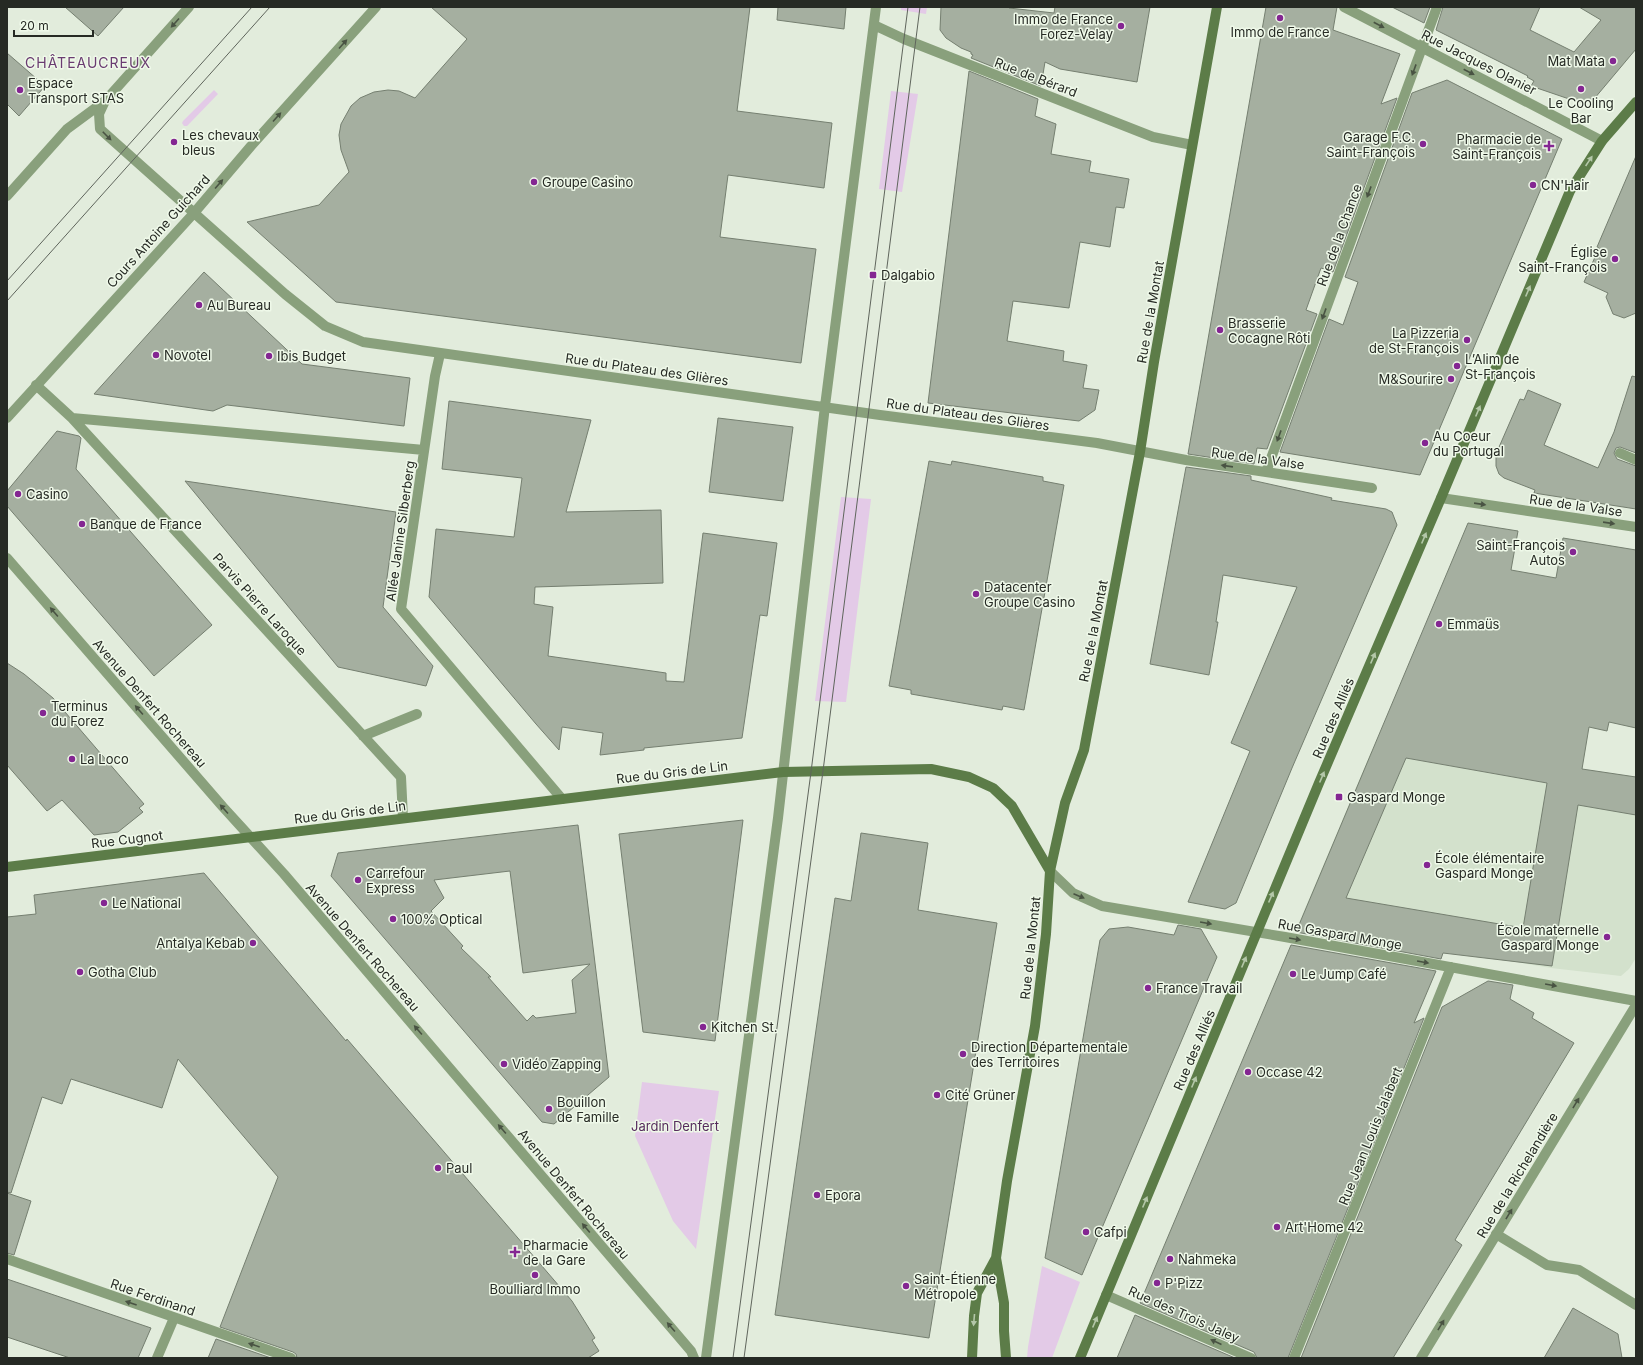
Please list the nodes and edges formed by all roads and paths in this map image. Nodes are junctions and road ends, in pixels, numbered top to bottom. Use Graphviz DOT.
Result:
graph roads {
  1 [pos="189,7"];
  2 [pos="376,7"];
  3 [pos="876,7"];
  4 [pos="1217,7"];
  5 [pos="1344,7"];
  6 [pos="1437,7"];
  7 [pos="874,25"];
  8 [pos="1422,48"];
  9 [pos="105,101"];
  10 [pos="1636,102"];
  11 [pos="1602,141"];
  12 [pos="1192,145"];
  13 [pos="7,196"];
  14 [pos="194,213"];
  15 [pos="440,354"];
  16 [pos="36,385"];
  17 [pos="825,406"];
  18 [pos="7,418"];
  19 [pos="72,418"];
  20 [pos="424,450"];
  21 [pos="1140,452"];
  22 [pos="1620,453"];
  23 [pos="1636,460"];
  24 [pos="1266,472"];
  25 [pos="1372,488"];
  26 [pos="1441,498"];
  27 [pos="1636,527"];
  28 [pos="7,558"];
  29 [pos="417,714"];
  30 [pos="363,736"];
  31 [pos="783,772"];
  32 [pos="562,799"];
  33 [pos="403,818"];
  34 [pos="251,837"];
  35 [pos="7,867"];
  36 [pos="1050,872"];
  37 [pos="1256,933"];
  38 [pos="1451,967"];
  39 [pos="1636,1001"];
  40 [pos="1636,1005"];
  41 [pos="1496,1234"];
  42 [pos="996,1258"];
  43 [pos="7,1259"];
  44 [pos="1106,1295"];
  45 [pos="1636,1305"];
  46 [pos="174,1318"];
  47 [pos="157,1358"];
  48 [pos="291,1358"];
  49 [pos="694,1358"];
  50 [pos="706,1358"];
  51 [pos="972,1358"];
  52 [pos="1006,1358"];
  53 [pos="1080,1358"];
  54 [pos="1251,1358"];
  55 [pos="1294,1358"];
  56 [pos="1421,1358"];
  1 -- 9 [label="street, one-way"];
  14 -- 2 [label="street, Cours Antoine Guichard, one-way"];
  3 -- 7 [label="street"];
  4 -- 12 [label="main road, Rue de la Montat"];
  5 -- 8 [label="street, Rue Jacques Olanier, one-way"];
  6 -- 8 [label="street, Rue de la Chance"];
  7 -- 12 [label="street, Rue de Bérard"];
  7 -- 17 [label="street"];
  8 -- 11 [label="street, Rue Jacques Olanier, one-way"];
  8 -- 24 [label="street, Rue de la Chance, one-way"];
  9 -- 13 [label="street"];
  9 -- 14 [label="street, Rue du Plateau des Glières, one-way"];
  10 -- 11 [label="main road, Rue des Alliés"];
  26 -- 11 [label="main road, Rue des Alliés, one-way"];
  12 -- 21 [label="main road, Rue de la Montat"];
  14 -- 15 [label="street, Rue du Plateau des Glières"];
  14 -- 16 [label="street, Cours Antoine Guichard"];
  15 -- 17 [label="street, Rue du Plateau des Glières"];
  15 -- 20 [label="street, Allée Janine Silberberg"];
  16 -- 18 [label="street, Cours Antoine Guichard"];
  16 -- 19 [label="street, Parvis Pierre Laroque"];
  17 -- 21 [label="street, Rue du Plateau des Glières"];
  17 -- 31 [label="street"];
  19 -- 20 [label="street"];
  19 -- 30 [label="street, Parvis Pierre Laroque"];
  20 -- 32 [label="street, Allée Janine Silberberg"];
  24 -- 21 [label="street, Rue de la Valse, one-way"];
  21 -- 36 [label="main road, Rue de la Montat"];
  22 -- 23 [label="street"];
  24 -- 25 [label="street, Rue de la Valse"];
  26 -- 27 [label="street, Rue de la Valse, one-way"];
  37 -- 26 [label="main road, Rue des Alliés, one-way"];
  34 -- 28 [label="street, Avenue Denfert Rochereau, one-way"];
  29 -- 30 [label="street"];
  30 -- 33 [label="street, Parvis Pierre Laroque"];
  31 -- 32 [label="main road, Rue du Gris de Lin"];
  31 -- 36 [label="main road, Rue du Gris de Lin"];
  31 -- 50 [label="street"];
  32 -- 33 [label="main road, Rue du Gris de Lin"];
  33 -- 34 [label="main road, Rue du Gris de Lin"];
  34 -- 35 [label="main road, Rue Cugnot"];
  49 -- 34 [label="street, Avenue Denfert Rochereau, one-way"];
  36 -- 37 [label="street, Rue Gaspard Monge, one-way"];
  36 -- 42 [label="main road, Rue de la Montat"];
  37 -- 38 [label="street, Rue Gaspard Monge, one-way"];
  44 -- 37 [label="main road, Rue des Alliés, one-way"];
  38 -- 39 [label="street, Rue Gaspard Monge, one-way"];
  38 -- 55 [label="street, Rue Jean Louis Jalabert"];
  41 -- 40 [label="street, Rue de la Richelandière, one-way"];
  41 -- 45 [label="street"];
  56 -- 41 [label="street, Rue de la Richelandière, one-way"];
  42 -- 51 [label="main road, Rue de la Montat, one-way"];
  42 -- 52 [label="main road, Rue de la Montat"];
  46 -- 43 [label="street, Rue Ferdinand, one-way"];
  53 -- 44 [label="main road, Rue des Alliés, one-way"];
  54 -- 44 [label="street, Rue des Trois Jaley, one-way"];
  46 -- 47 [label="street"];
  48 -- 46 [label="street, Rue Ferdinand, one-way"];
}
